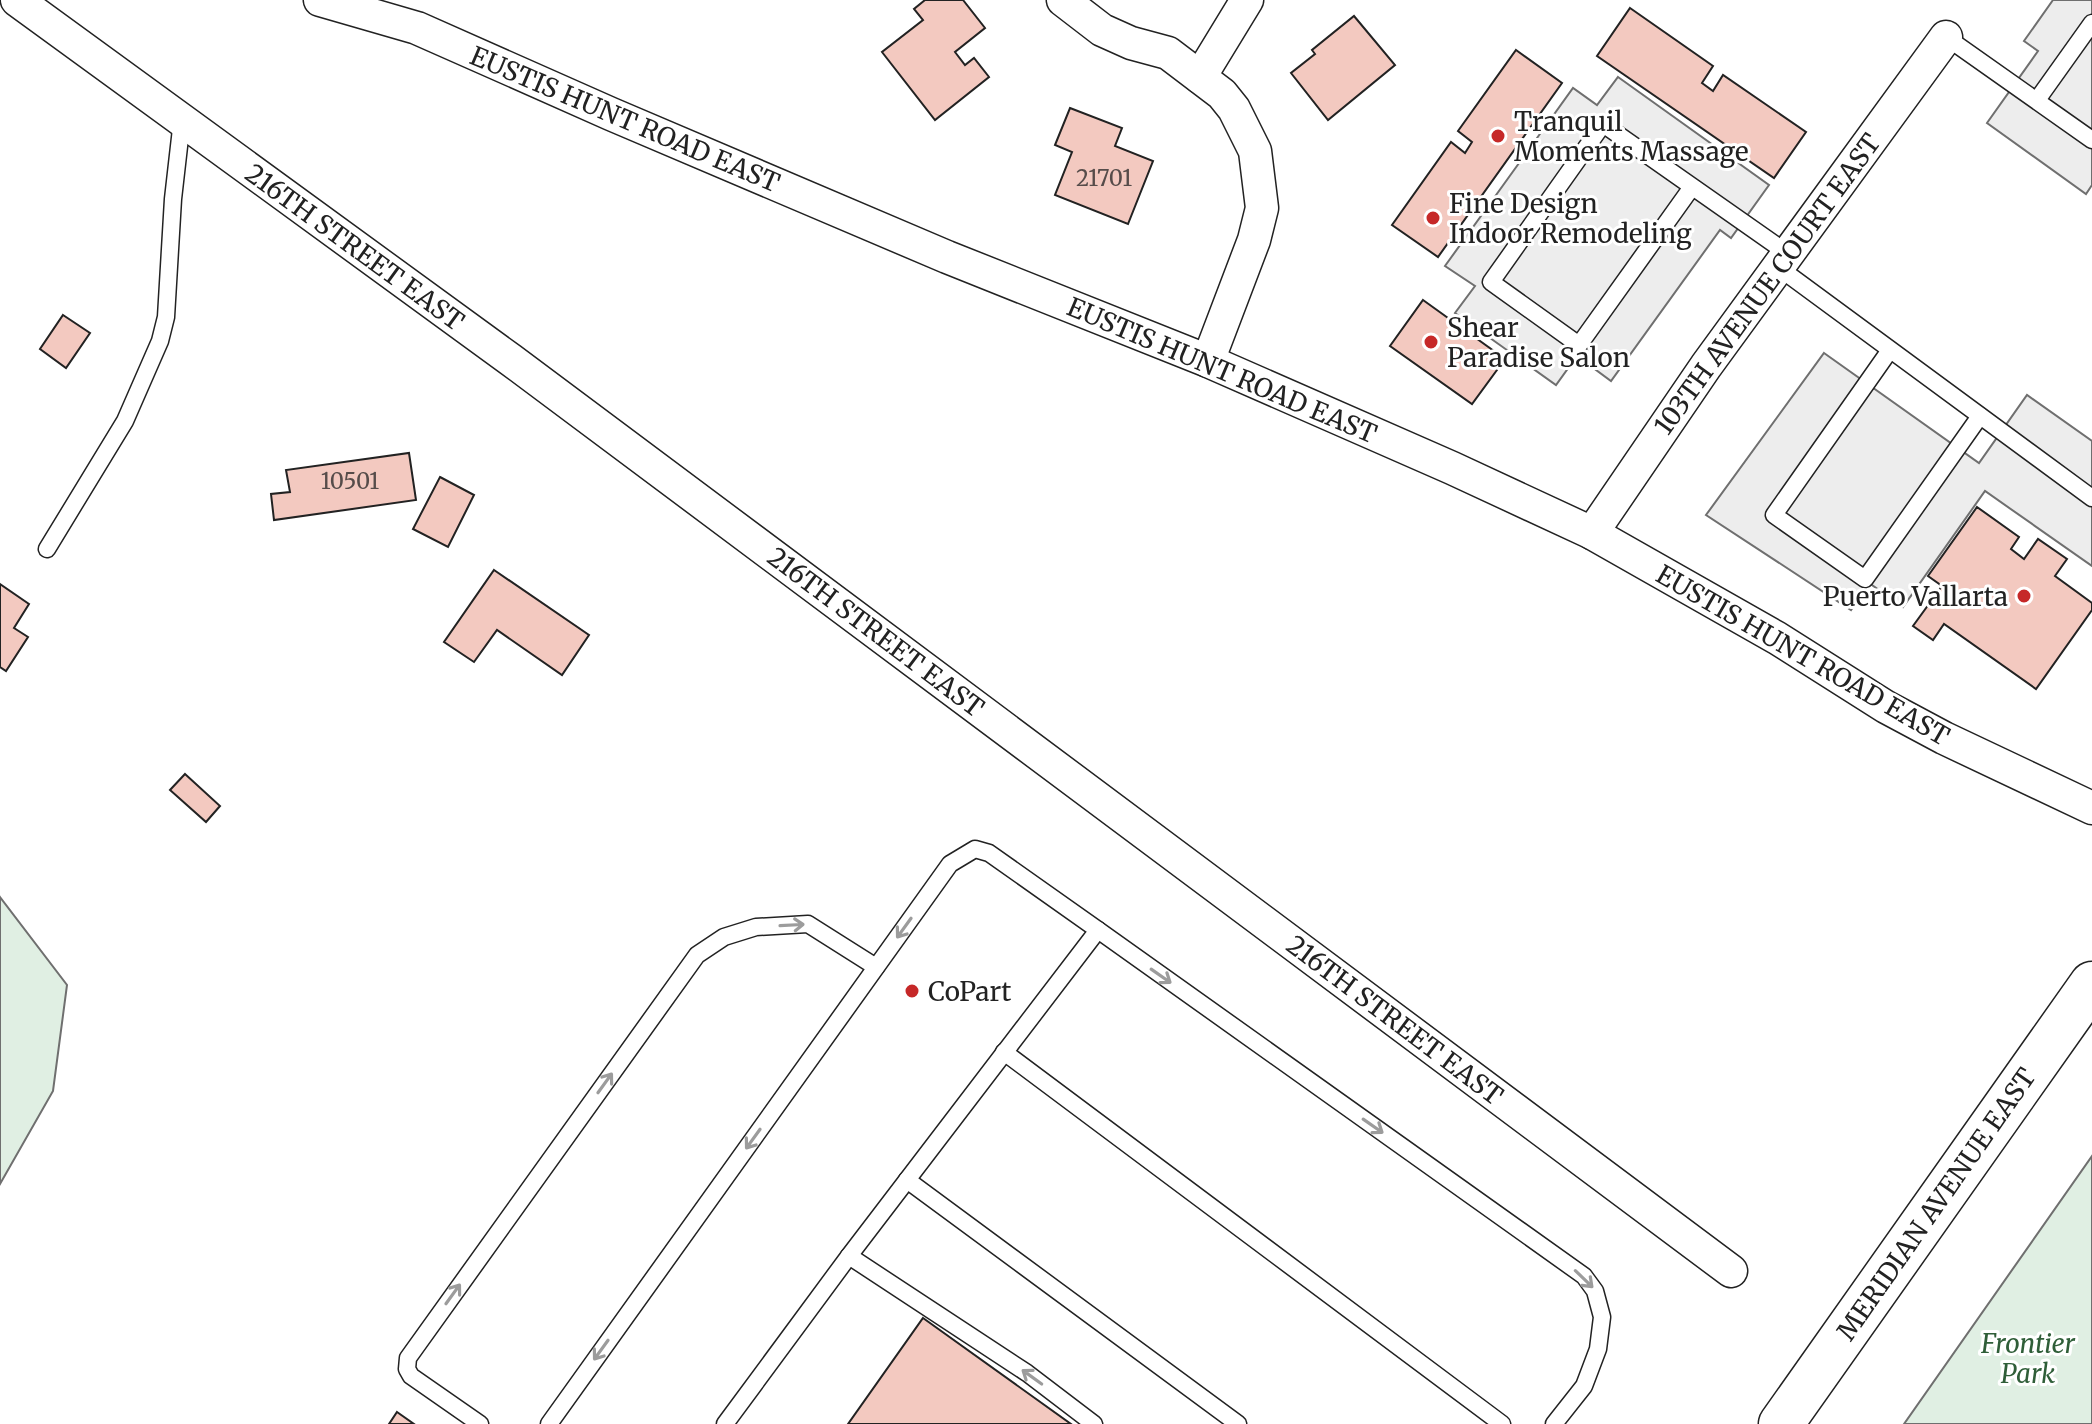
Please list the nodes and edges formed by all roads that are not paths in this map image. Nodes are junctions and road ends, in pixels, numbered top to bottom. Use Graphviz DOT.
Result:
graph roads {
  1 [pos="17,0"];
  2 [pos="320,0"];
  3 [pos="1063,0"];
  4 [pos="1247,0"];
  5 [pos="2092,23"];
  6 [pos="1946,37"];
  7 [pos="1200,77"];
  8 [pos="2037,100"];
  9 [pos="182,120"];
  10 [pos="2092,140"];
  11 [pos="1692,187"];
  12 [pos="1782,260"];
  13 [pos="1890,350"];
  14 [pos="1208,361"];
  15 [pos="1980,416"];
  16 [pos="2092,498"];
  17 [pos="1592,533"];
  18 [pos="47,549"];
  19 [pos="2092,808"];
  20 [pos="1098,930"];
  21 [pos="876,967"];
  22 [pos="2092,984"];
  23 [pos="1004,1052"];
  24 [pos="907,1180"];
  25 [pos="849,1256"];
  26 [pos="1731,1271"];
  27 [pos="480,1424"];
  28 [pos="549,1424"];
  29 [pos="725,1424"];
  30 [pos="1094,1424"];
  31 [pos="1238,1424"];
  32 [pos="1502,1424"];
  33 [pos="1554,1424"];
  34 [pos="1781,1424"];
  1 -- 9 [label="street, 216TH STREET EAST"];
  2 -- 14 [label="street, EUSTIS HUNT ROAD EAST"];
  3 -- 7 [label="street"];
  4 -- 7 [label="street"];
  5 -- 8 [label="lane"];
  6 -- 8 [label="lane"];
  6 -- 12 [label="street, 103TH AVENUE COURT EAST"];
  7 -- 14 [label="street"];
  8 -- 10 [label="lane"];
  9 -- 18 [label="lane"];
  9 -- 26 [label="street, 216TH STREET EAST"];
  11 -- 11 [label="lane"];
  11 -- 12 [label="lane"];
  12 -- 13 [label="lane"];
  12 -- 17 [label="street, 103TH AVENUE COURT EAST"];
  13 -- 15 [label="lane"];
  13 -- 15 [label="lane"];
  14 -- 17 [label="street, EUSTIS HUNT ROAD EAST"];
  15 -- 16 [label="lane"];
  17 -- 19 [label="street, EUSTIS HUNT ROAD EAST"];
  20 -- 21 [label="lane, one-way"];
  20 -- 23 [label="lane"];
  20 -- 33 [label="lane, one-way"];
  27 -- 21 [label="lane, one-way"];
  21 -- 28 [label="lane, one-way"];
  22 -- 34 [label="main road, MERIDIAN AVENUE EAST"];
  23 -- 24 [label="lane"];
  23 -- 32 [label="lane"];
  24 -- 25 [label="lane"];
  24 -- 31 [label="lane"];
  25 -- 29 [label="lane"];
  30 -- 25 [label="lane, one-way"];
}
